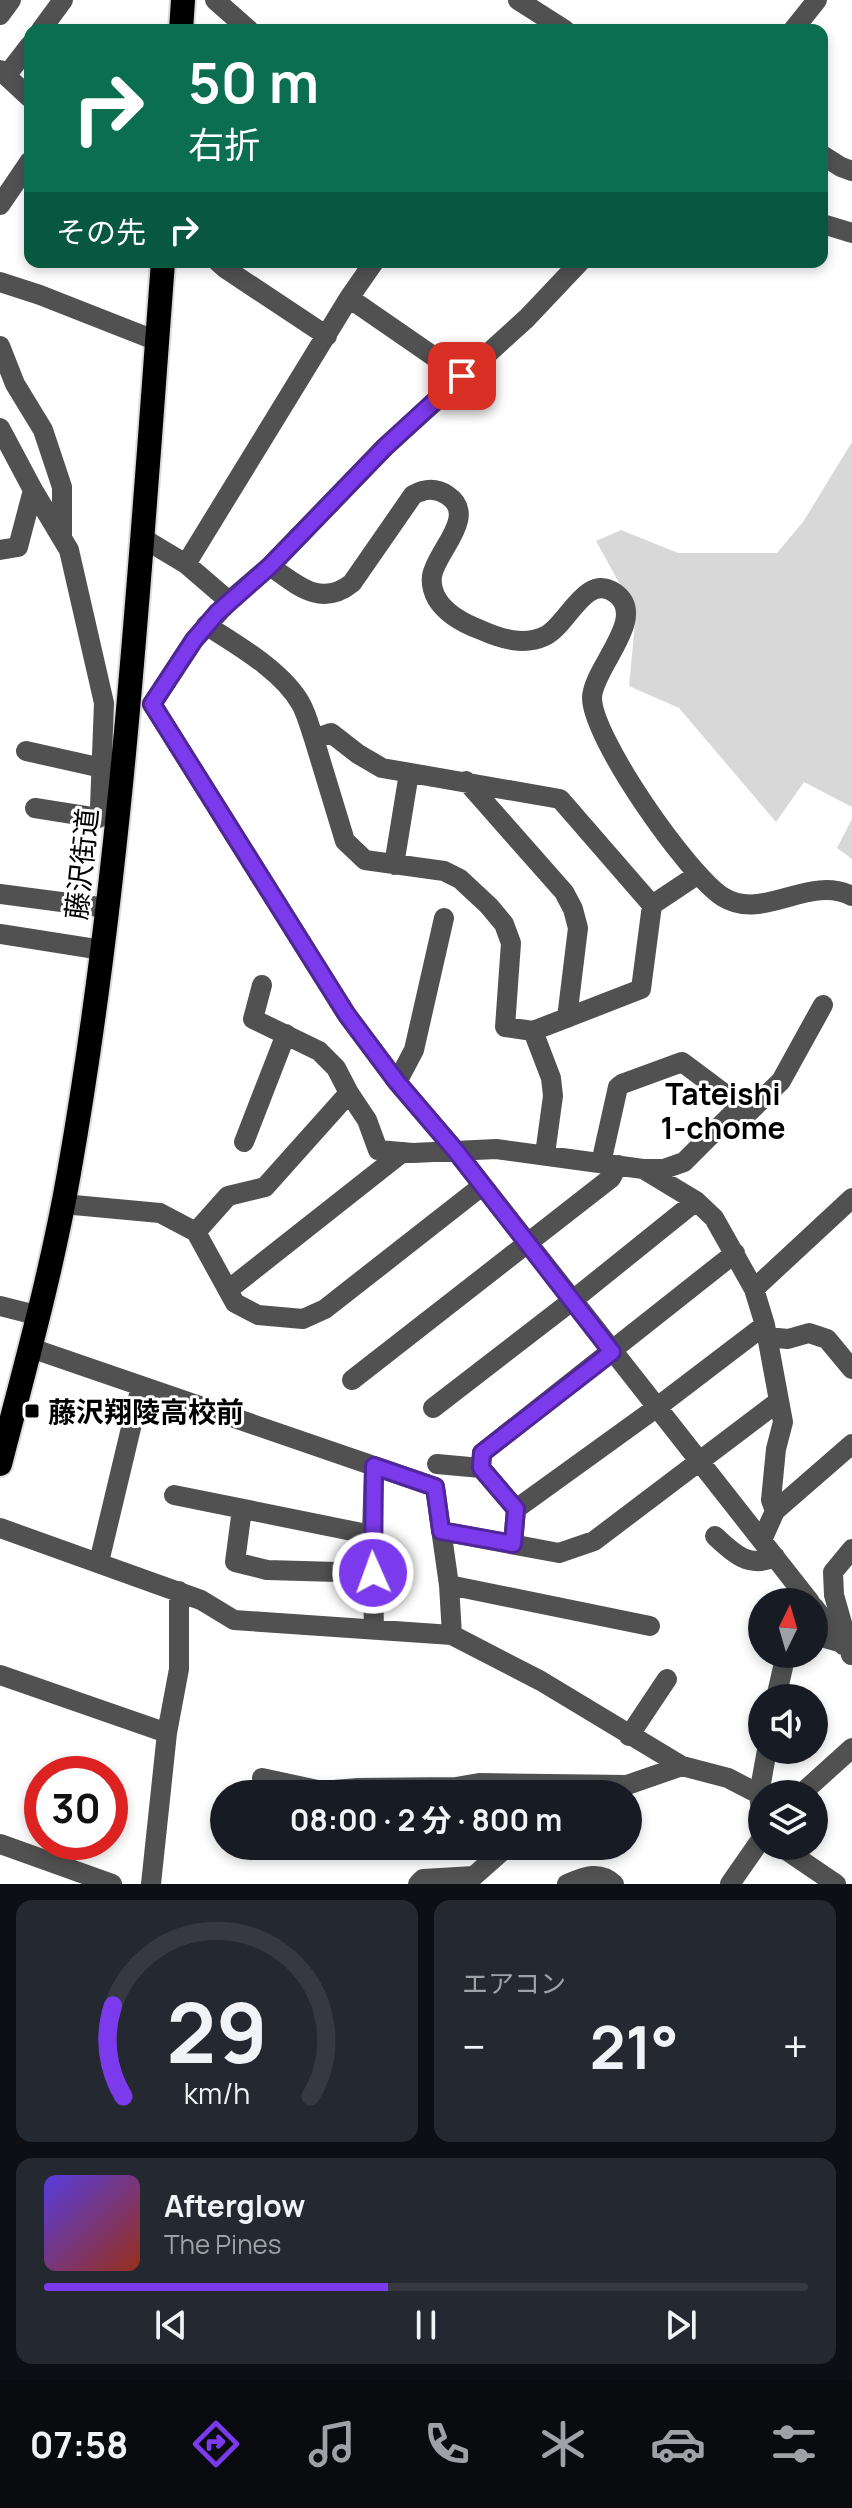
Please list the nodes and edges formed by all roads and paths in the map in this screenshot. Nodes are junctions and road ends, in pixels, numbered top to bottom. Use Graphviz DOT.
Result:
graph roads {
  1 [pos="11,0"];
  2 [pos="63,0"];
  3 [pos="183,0"];
  4 [pos="215,0"];
  5 [pos="518,0"];
  6 [pos="817,0"];
  7 [pos="0,15"];
  8 [pos="540,23"];
  9 [pos="45,24"];
  10 [pos="181,24"];
  11 [pos="242,24"];
  12 [pos="798,24"];
  13 [pos="24,51"];
  14 [pos="3,73"];
  15 [pos="24,92"];
  16 [pos="828,158"];
  17 [pos="24,170"];
  18 [pos="852,171"];
  19 [pos="0,205"];
  20 [pos="828,226"];
  21 [pos="852,233"];
  22 [pos="163,268"];
  23 [pos="225,268"];
  24 [pos="370,268"];
  25 [pos="574,268"];
  26 [pos="0,282"];
  27 [pos="349,298"];
  28 [pos="327,336"];
  29 [pos="157,341"];
  30 [pos="0,346"];
  31 [pos="462,376"];
  32 [pos="1,430"];
  33 [pos="33,490"];
  34 [pos="62,536"];
  35 [pos="141,537"];
  36 [pos="0,550"];
  37 [pos="186,564"];
  38 [pos="270,566"];
  39 [pos="229,601"];
  40 [pos="206,625"];
  41 [pos="140,703"];
  42 [pos="314,739"];
  43 [pos="26,751"];
  44 [pos="102,768"];
  45 [pos="409,773"];
  46 [pos="466,781"];
  47 [pos="35,808"];
  48 [pos="109,808"];
  49 [pos="394,865"];
  50 [pos="697,875"];
  51 [pos="0,894"];
  52 [pos="852,896"];
  53 [pos="652,905"];
  54 [pos="107,908"];
  55 [pos="444,918"];
  56 [pos="0,934"];
  57 [pos="102,950"];
  58 [pos="262,985"];
  59 [pos="823,1005"];
  60 [pos="567,1018"];
  61 [pos="533,1031"];
  62 [pos="286,1034"];
  63 [pos="397,1082"];
  64 [pos="349,1093"];
  65 [pos="740,1106"];
  66 [pos="244,1142"];
  67 [pos="455,1150"];
  68 [pos="403,1152"];
  69 [pos="545,1154"];
  70 [pos="609,1164"];
  71 [pos="643,1169"];
  72 [pos="482,1186"];
  73 [pos="852,1198"];
  74 [pos="696,1201"];
  75 [pos="63,1204"];
  76 [pos="196,1232"];
  77 [pos="527,1244"];
  78 [pos="735,1253"];
  79 [pos="754,1289"];
  80 [pos="228,1290"];
  81 [pos="573,1300"];
  82 [pos="0,1306"];
  83 [pos="40,1316"];
  84 [pos="766,1331"];
  85 [pos="31,1348"];
  86 [pos="612,1352"];
  87 [pos="852,1369"];
  88 [pos="352,1380"];
  89 [pos="141,1386"];
  90 [pos="779,1401"];
  91 [pos="433,1408"];
  92 [pos="656,1408"];
  93 [pos="852,1444"];
  94 [pos="699,1460"];
  95 [pos="0,1464"];
  96 [pos="437,1464"];
  97 [pos="374,1466"];
  98 [pos="481,1468"];
  99 [pos="174,1495"];
  100 [pos="242,1509"];
  101 [pos="516,1509"];
  102 [pos="775,1511"];
  103 [pos="0,1528"];
  104 [pos="441,1531"];
  105 [pos="372,1535"];
  106 [pos="715,1536"];
  107 [pos="762,1540"];
  108 [pos="513,1544"];
  109 [pos="852,1549"];
  110 [pos="775,1557"];
  111 [pos="99,1562"];
  112 [pos="373,1573"];
  113 [pos="449,1585"];
  114 [pos="799,1588"];
  115 [pos="179,1591"];
  116 [pos="650,1626"];
  117 [pos="828,1626"];
  118 [pos="374,1630"];
  119 [pos="452,1635"];
  120 [pos="828,1642"];
  121 [pos="848,1652"];
  122 [pos="0,1675"];
  123 [pos="667,1679"];
  124 [pos="167,1733"];
  125 [pos="629,1736"];
  126 [pos="852,1748"];
  127 [pos="682,1766"];
  128 [pos="262,1778"];
  129 [pos="271,1780"];
  130 [pos="641,1780"];
  131 [pos="817,1780"];
  132 [pos="748,1788"];
  133 [pos="0,1844"];
  134 [pos="748,1858"];
  135 [pos="492,1860"];
  136 [pos="801,1860"];
  137 [pos="112,1884"];
  138 [pos="151,1884"];
  139 [pos="418,1884"];
  140 [pos="567,1884"];
  141 [pos="614,1884"];
  142 [pos="730,1884"];
  143 [pos="836,1884"];
  1 -- 7 [label="street"];
  2 -- 9 [label="street"];
  3 -- 10 [label="highway"];
  4 -- 11 [label="street"];
  5 -- 8 [label="street"];
  6 -- 12 [label="street"];
  13 -- 14 [label="street"];
  14 -- 15 [label="street"];
  16 -- 18 [label="street"];
  17 -- 19 [label="street"];
  20 -- 21 [label="street"];
  22 -- 29 [label="highway, 藤沢街道"];
  23 -- 28 [label="street"];
  24 -- 27 [label="street"];
  25 -- 31 [label="street"];
  26 -- 29 [label="street"];
  27 -- 28 [label="street"];
  27 -- 31 [label="street"];
  28 -- 37 [label="street"];
  29 -- 35 [label="highway, 藤沢街道"];
  30 -- 34 [label="street"];
  31 -- 38 [label="street"];
  32 -- 33 [label="street"];
  33 -- 34 [label="street"];
  33 -- 36 [label="street"];
  34 -- 44 [label="street"];
  35 -- 37 [label="street"];
  35 -- 41 [label="highway, 藤沢街道"];
  37 -- 39 [label="street"];
  38 -- 39 [label="street"];
  38 -- 50 [label="street"];
  39 -- 40 [label="street"];
  40 -- 41 [label="street"];
  40 -- 42 [label="street"];
  41 -- 48 [label="highway, 藤沢街道"];
  41 -- 63 [label="street"];
  42 -- 45 [label="street"];
  42 -- 49 [label="street"];
  43 -- 44 [label="street"];
  44 -- 48 [label="street"];
  45 -- 46 [label="street"];
  45 -- 49 [label="street"];
  46 -- 53 [label="street"];
  46 -- 60 [label="street"];
  47 -- 48 [label="street"];
  48 -- 54 [label="highway, 藤沢街道"];
  49 -- 61 [label="street"];
  50 -- 52 [label="street"];
  50 -- 53 [label="street"];
  51 -- 54 [label="street"];
  53 -- 60 [label="street"];
  54 -- 57 [label="highway, 藤沢街道"];
  55 -- 63 [label="street"];
  56 -- 57 [label="street"];
  57 -- 75 [label="highway, 藤沢街道"];
  58 -- 62 [label="street"];
  59 -- 65 [label="street"];
  60 -- 61 [label="street"];
  61 -- 69 [label="street"];
  62 -- 64 [label="street"];
  62 -- 66 [label="street"];
  63 -- 67 [label="street"];
  64 -- 68 [label="street"];
  64 -- 76 [label="street"];
  65 -- 70 [label="street"];
  65 -- 71 [label="street"];
  67 -- 68 [label="street"];
  67 -- 69 [label="street"];
  67 -- 72 [label="street"];
  68 -- 80 [label="street"];
  69 -- 70 [label="street"];
  70 -- 71 [label="street"];
  70 -- 77 [label="street"];
  71 -- 74 [label="street"];
  72 -- 77 [label="street"];
  72 -- 80 [label="street"];
  73 -- 79 [label="street"];
  74 -- 78 [label="street"];
  74 -- 81 [label="street"];
  75 -- 76 [label="street"];
  75 -- 83 [label="highway, 藤沢街道"];
  76 -- 80 [label="street"];
  77 -- 81 [label="street"];
  77 -- 88 [label="street"];
  78 -- 79 [label="street"];
  78 -- 86 [label="street"];
  79 -- 84 [label="street"];
  81 -- 86 [label="street"];
  81 -- 91 [label="street"];
  82 -- 83 [label="street"];
  83 -- 85 [label="highway, 藤沢街道"];
  84 -- 87 [label="street"];
  84 -- 90 [label="street"];
  84 -- 92 [label="street"];
  85 -- 89 [label="street"];
  85 -- 95 [label="highway, 藤沢街道"];
  86 -- 92 [label="street"];
  86 -- 98 [label="street"];
  89 -- 97 [label="street"];
  89 -- 111 [label="street"];
  90 -- 94 [label="street"];
  90 -- 102 [label="street"];
  92 -- 94 [label="street"];
  92 -- 101 [label="street"];
  93 -- 102 [label="street"];
  94 -- 107 [label="street"];
  94 -- 108 [label="street"];
  96 -- 98 [label="street"];
  97 -- 104 [label="street"];
  97 -- 105 [label="street"];
  98 -- 101 [label="street"];
  99 -- 100 [label="street"];
  100 -- 105 [label="street"];
  100 -- 112 [label="street"];
  101 -- 108 [label="street"];
  102 -- 107 [label="street"];
  103 -- 111 [label="street"];
  104 -- 108 [label="street"];
  104 -- 113 [label="street"];
  105 -- 112 [label="street"];
  106 -- 110 [label="street"];
  107 -- 110 [label="street"];
  109 -- 121 [label="street"];
  110 -- 114 [label="street"];
  111 -- 115 [label="street"];
  112 -- 118 [label="street"];
  113 -- 116 [label="street"];
  113 -- 119 [label="street"];
  115 -- 118 [label="street"];
  115 -- 124 [label="street"];
  117 -- 121 [label="street"];
  118 -- 119 [label="street"];
  119 -- 125 [label="street"];
  120 -- 121 [label="street"];
  122 -- 124 [label="street"];
  123 -- 125 [label="street"];
  124 -- 138 [label="street"];
  125 -- 127 [label="street"];
  126 -- 131 [label="street"];
  127 -- 130 [label="street"];
  127 -- 132 [label="street"];
  128 -- 129 [label="street"];
  133 -- 137 [label="street"];
  134 -- 142 [label="street"];
  135 -- 139 [label="street"];
  136 -- 143 [label="street"];
  140 -- 141 [label="street"];
}
